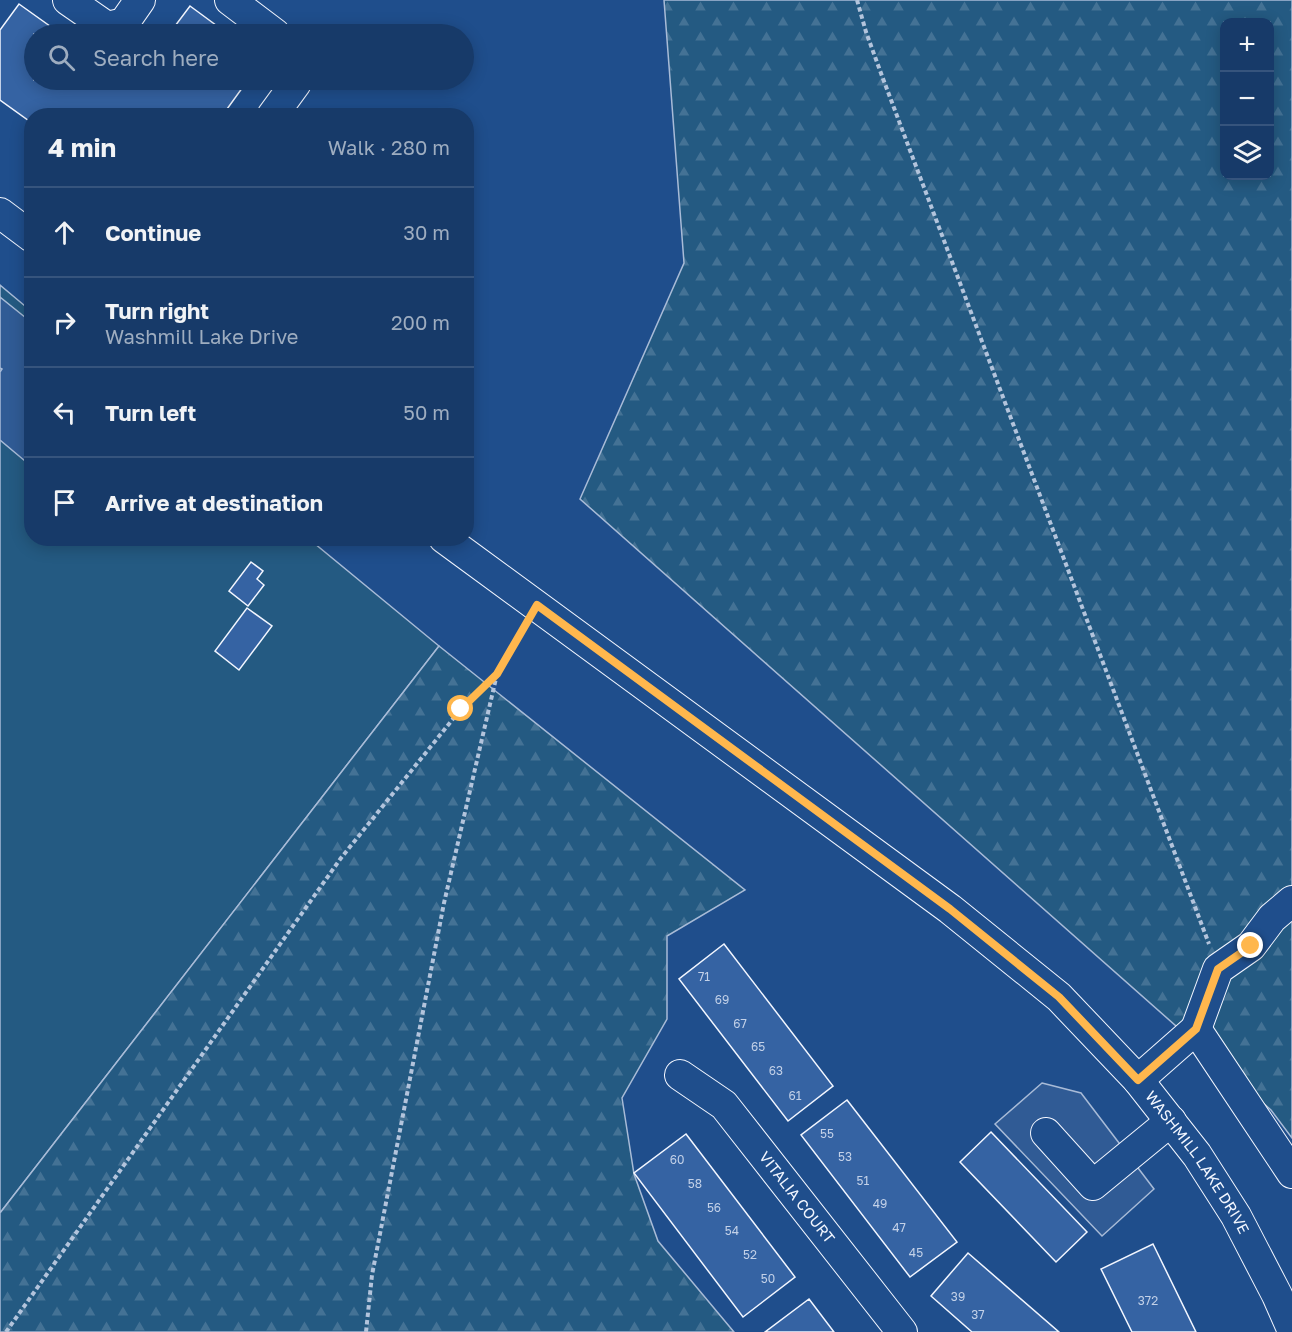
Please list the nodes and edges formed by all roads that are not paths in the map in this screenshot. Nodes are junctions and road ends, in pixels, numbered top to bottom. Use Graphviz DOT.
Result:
graph roads {
  1 [pos="68,0"];
  2 [pos="140,0"];
  3 [pos="230,0"];
  4 [pos="103,24"];
  5 [pos="120,24"];
  6 [pos="262,24"];
  7 [pos="290,90"];
  8 [pos="278,108"];
  9 [pos="0,213"];
  10 [pos="24,231"];
  11 [pos="455,546"];
  12 [pos="1292,901"];
  13 [pos="1196,1029"];
  14 [pos="680,1075"];
  15 [pos="1138,1080"];
  16 [pos="1171,1121"];
  17 [pos="1046,1133"];
  18 [pos="1292,1173"];
  19 [pos="1292,1329"];
  20 [pos="902,1332"];
  1 -- 4 [label="street"];
  2 -- 5 [label="street"];
  3 -- 6 [label="street"];
  7 -- 8 [label="street"];
  9 -- 10 [label="street"];
  11 -- 15 [label="street, WASHMILL LAKE DRIVE"];
  12 -- 13 [label="street"];
  13 -- 15 [label="street"];
  13 -- 18 [label="street"];
  14 -- 20 [label="street, VITALIA COURT"];
  15 -- 16 [label="street, WASHMILL LAKE DRIVE"];
  16 -- 17 [label="street"];
  16 -- 19 [label="street, WASHMILL LAKE DRIVE"];
}
